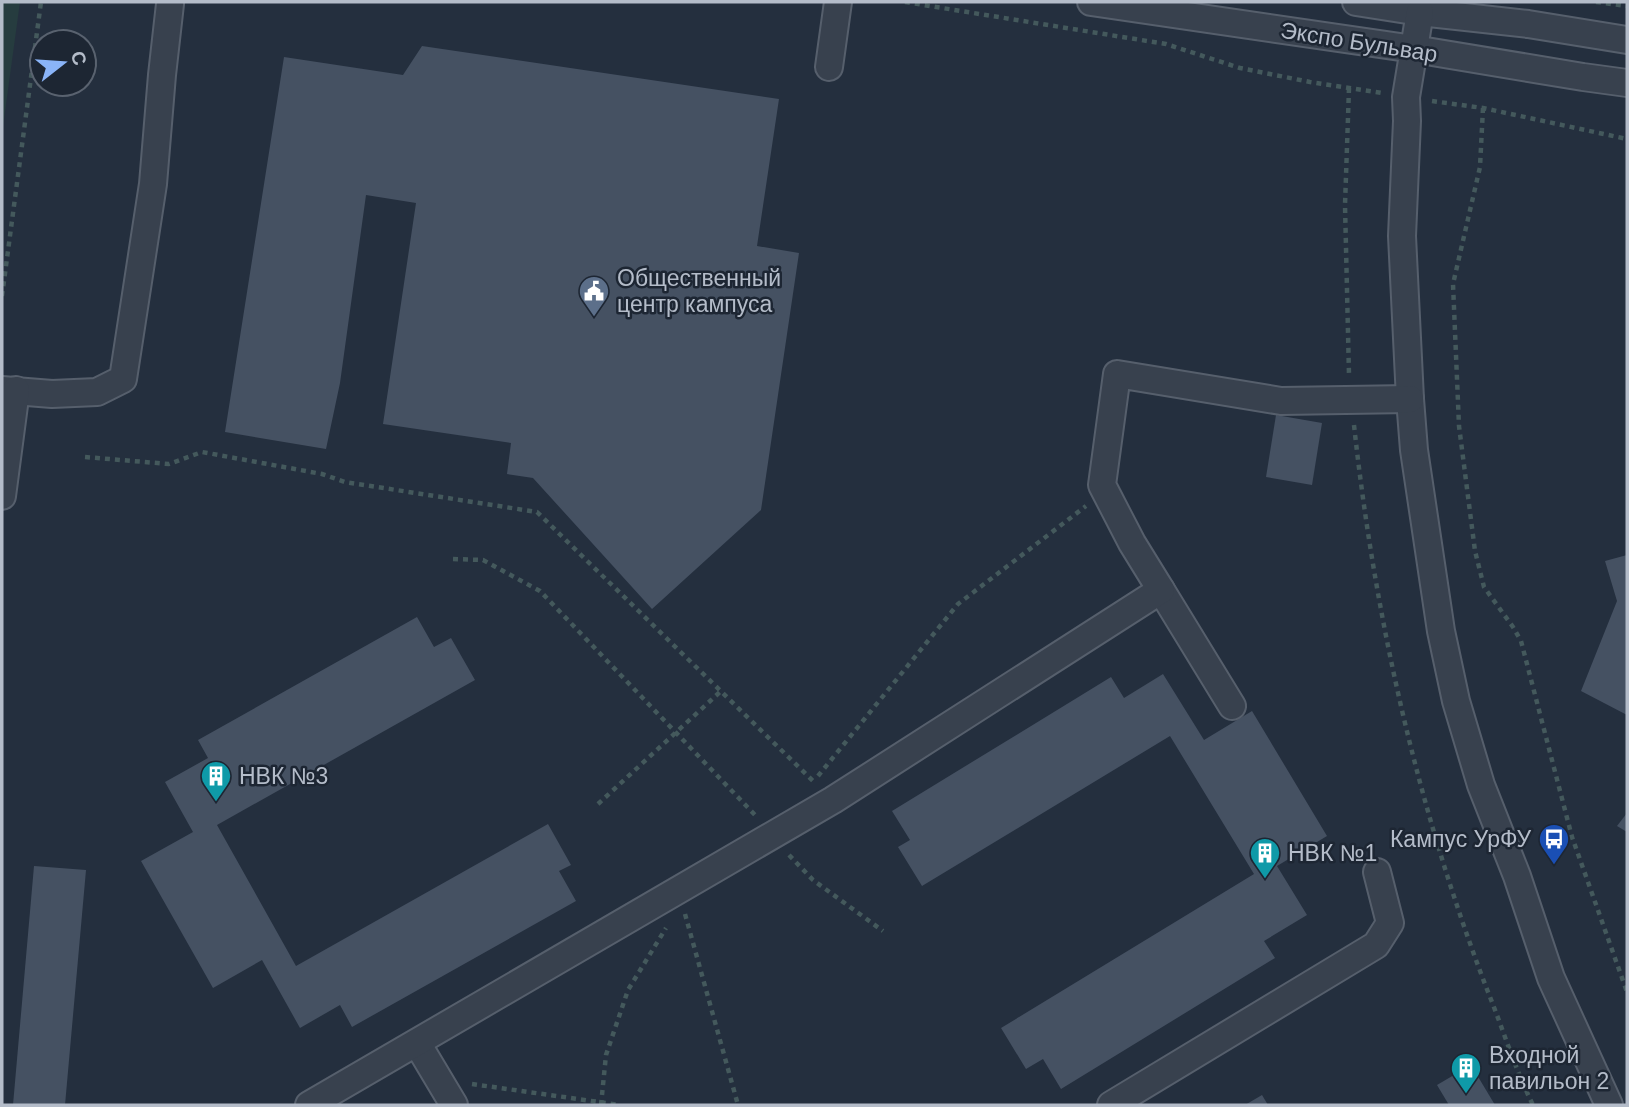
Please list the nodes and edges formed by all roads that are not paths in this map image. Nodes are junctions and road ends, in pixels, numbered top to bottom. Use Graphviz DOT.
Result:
graph roads {
  1 [pos="838,2"];
  2 [pos="1091,2"];
  3 [pos="1356,2"];
  4 [pos="170,4"];
  5 [pos="1420,12"];
  6 [pos="1627,40"];
  7 [pos="1414,49"];
  8 [pos="828,67"];
  9 [pos="1583,77"];
  10 [pos="1627,83"];
  11 [pos="1627,92"];
  12 [pos="9,390"];
  13 [pos="1410,399"];
  14 [pos="2,496"];
  15 [pos="1161,590"];
  16 [pos="1232,706"];
  17 [pos="1377,872"];
  18 [pos="417,1043"];
  19 [pos="309,1105"];
  20 [pos="454,1105"];
  21 [pos="1111,1105"];
  22 [pos="1609,1105"];
  1 -- 8 [label="street"];
  2 -- 7 [label="street, Экспо Бульвар"];
  3 -- 5 [label="street, Экспо Бульвар"];
  4 -- 12 [label="street"];
  5 -- 6 [label="street, Экспо Бульвар"];
  5 -- 7 [label="street"];
  7 -- 9 [label="street, Экспо Бульвар"];
  7 -- 13 [label="street"];
  9 -- 10 [label="street, Экспо Бульвар"];
  9 -- 11 [label="street"];
  12 -- 14 [label="street"];
  13 -- 15 [label="street"];
  13 -- 22 [label="street"];
  15 -- 16 [label="street"];
  15 -- 18 [label="street"];
  17 -- 21 [label="street"];
  18 -- 19 [label="street"];
  18 -- 20 [label="street"];
}
